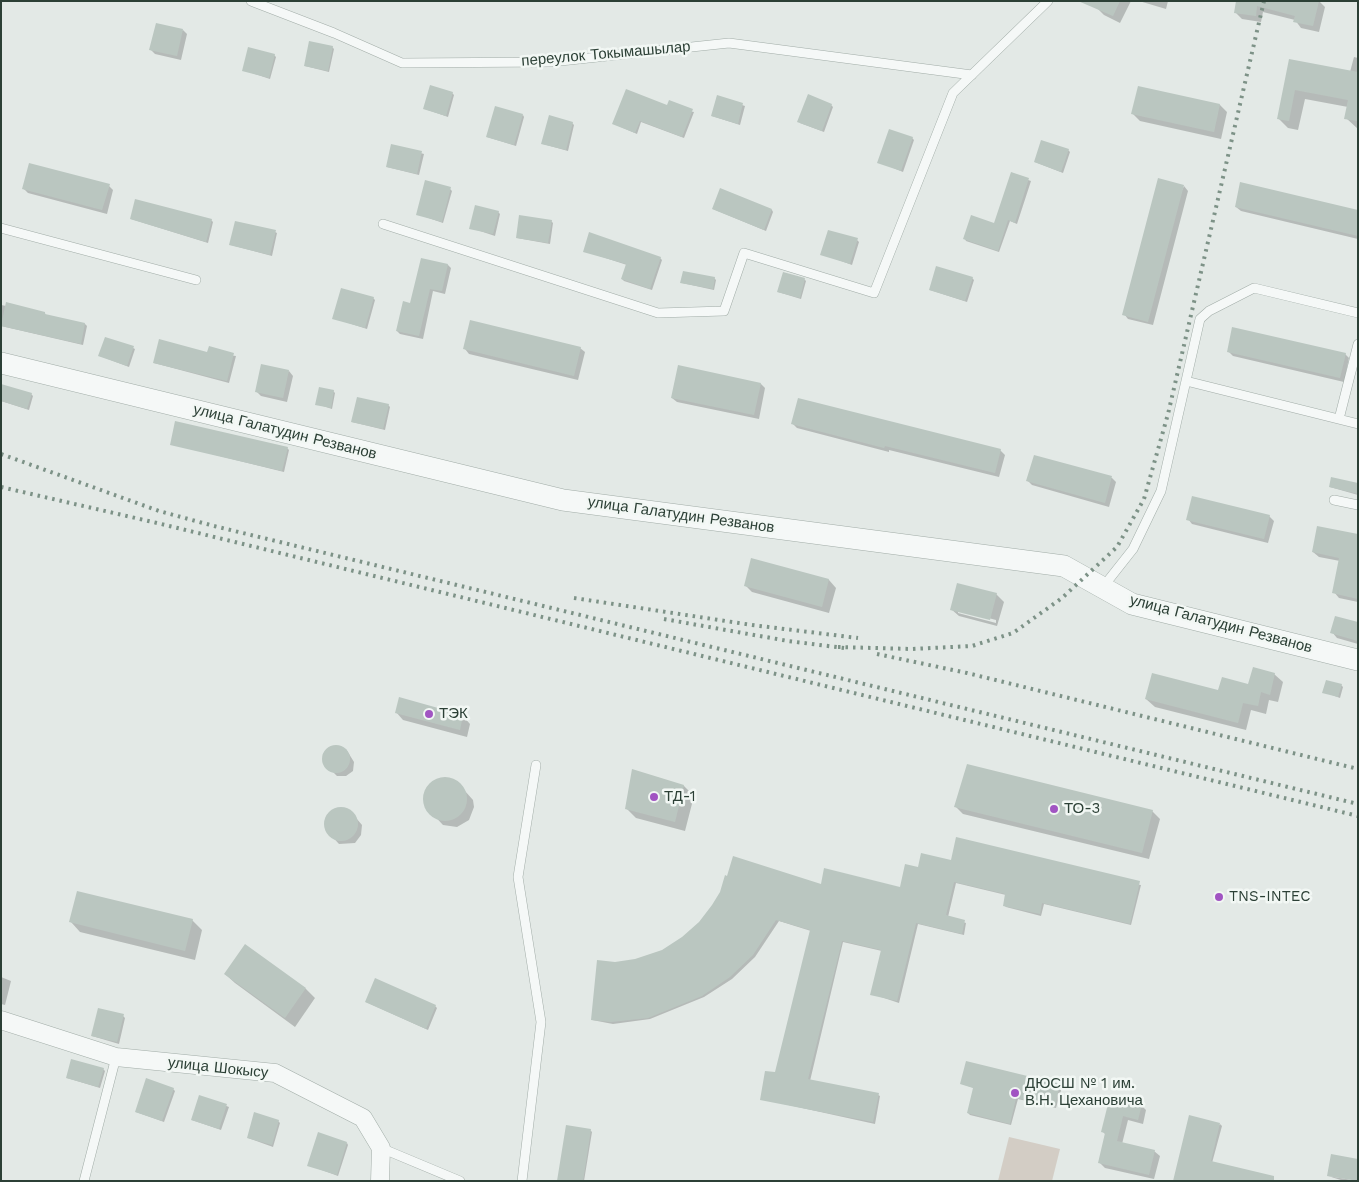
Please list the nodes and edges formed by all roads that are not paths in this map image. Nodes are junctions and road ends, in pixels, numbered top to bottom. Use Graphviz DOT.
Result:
graph roads {
  1 [pos="251,1"];
  2 [pos="1048,1"];
  3 [pos="972,75"];
  4 [pos="383,224"];
  5 [pos="1,228"];
  6 [pos="196,280"];
  7 [pos="1358,313"];
  8 [pos="1358,344"];
  9 [pos="1,363"];
  10 [pos="1186,382"];
  11 [pos="1339,419"];
  12 [pos="1358,424"];
  13 [pos="1334,500"];
  14 [pos="1358,505"];
  15 [pos="1103,588"];
  16 [pos="1358,660"];
  17 [pos="536,765"];
  18 [pos="1,1020"];
  19 [pos="116,1057"];
  20 [pos="380,1148"];
  21 [pos="84,1181"];
  22 [pos="380,1181"];
  23 [pos="460,1181"];
  24 [pos="522,1181"];
  1 -- 3 [label="lane, переулок Токымашылар"];
  2 -- 3 [label="lane"];
  3 -- 4 [label="lane"];
  5 -- 6 [label="lane"];
  7 -- 10 [label="lane"];
  8 -- 11 [label="lane"];
  9 -- 15 [label="street, улица Галатудин Резванов"];
  10 -- 11 [label="lane"];
  10 -- 15 [label="lane"];
  11 -- 12 [label="lane"];
  13 -- 14 [label="lane"];
  15 -- 16 [label="street, улица Галатудин Резванов"];
  17 -- 24 [label="lane"];
  18 -- 19 [label="street, улица Шокысу"];
  19 -- 20 [label="street, улица Шокысу"];
  19 -- 21 [label="lane"];
  20 -- 22 [label="street, улица Шокысу"];
  20 -- 23 [label="lane"];
}
